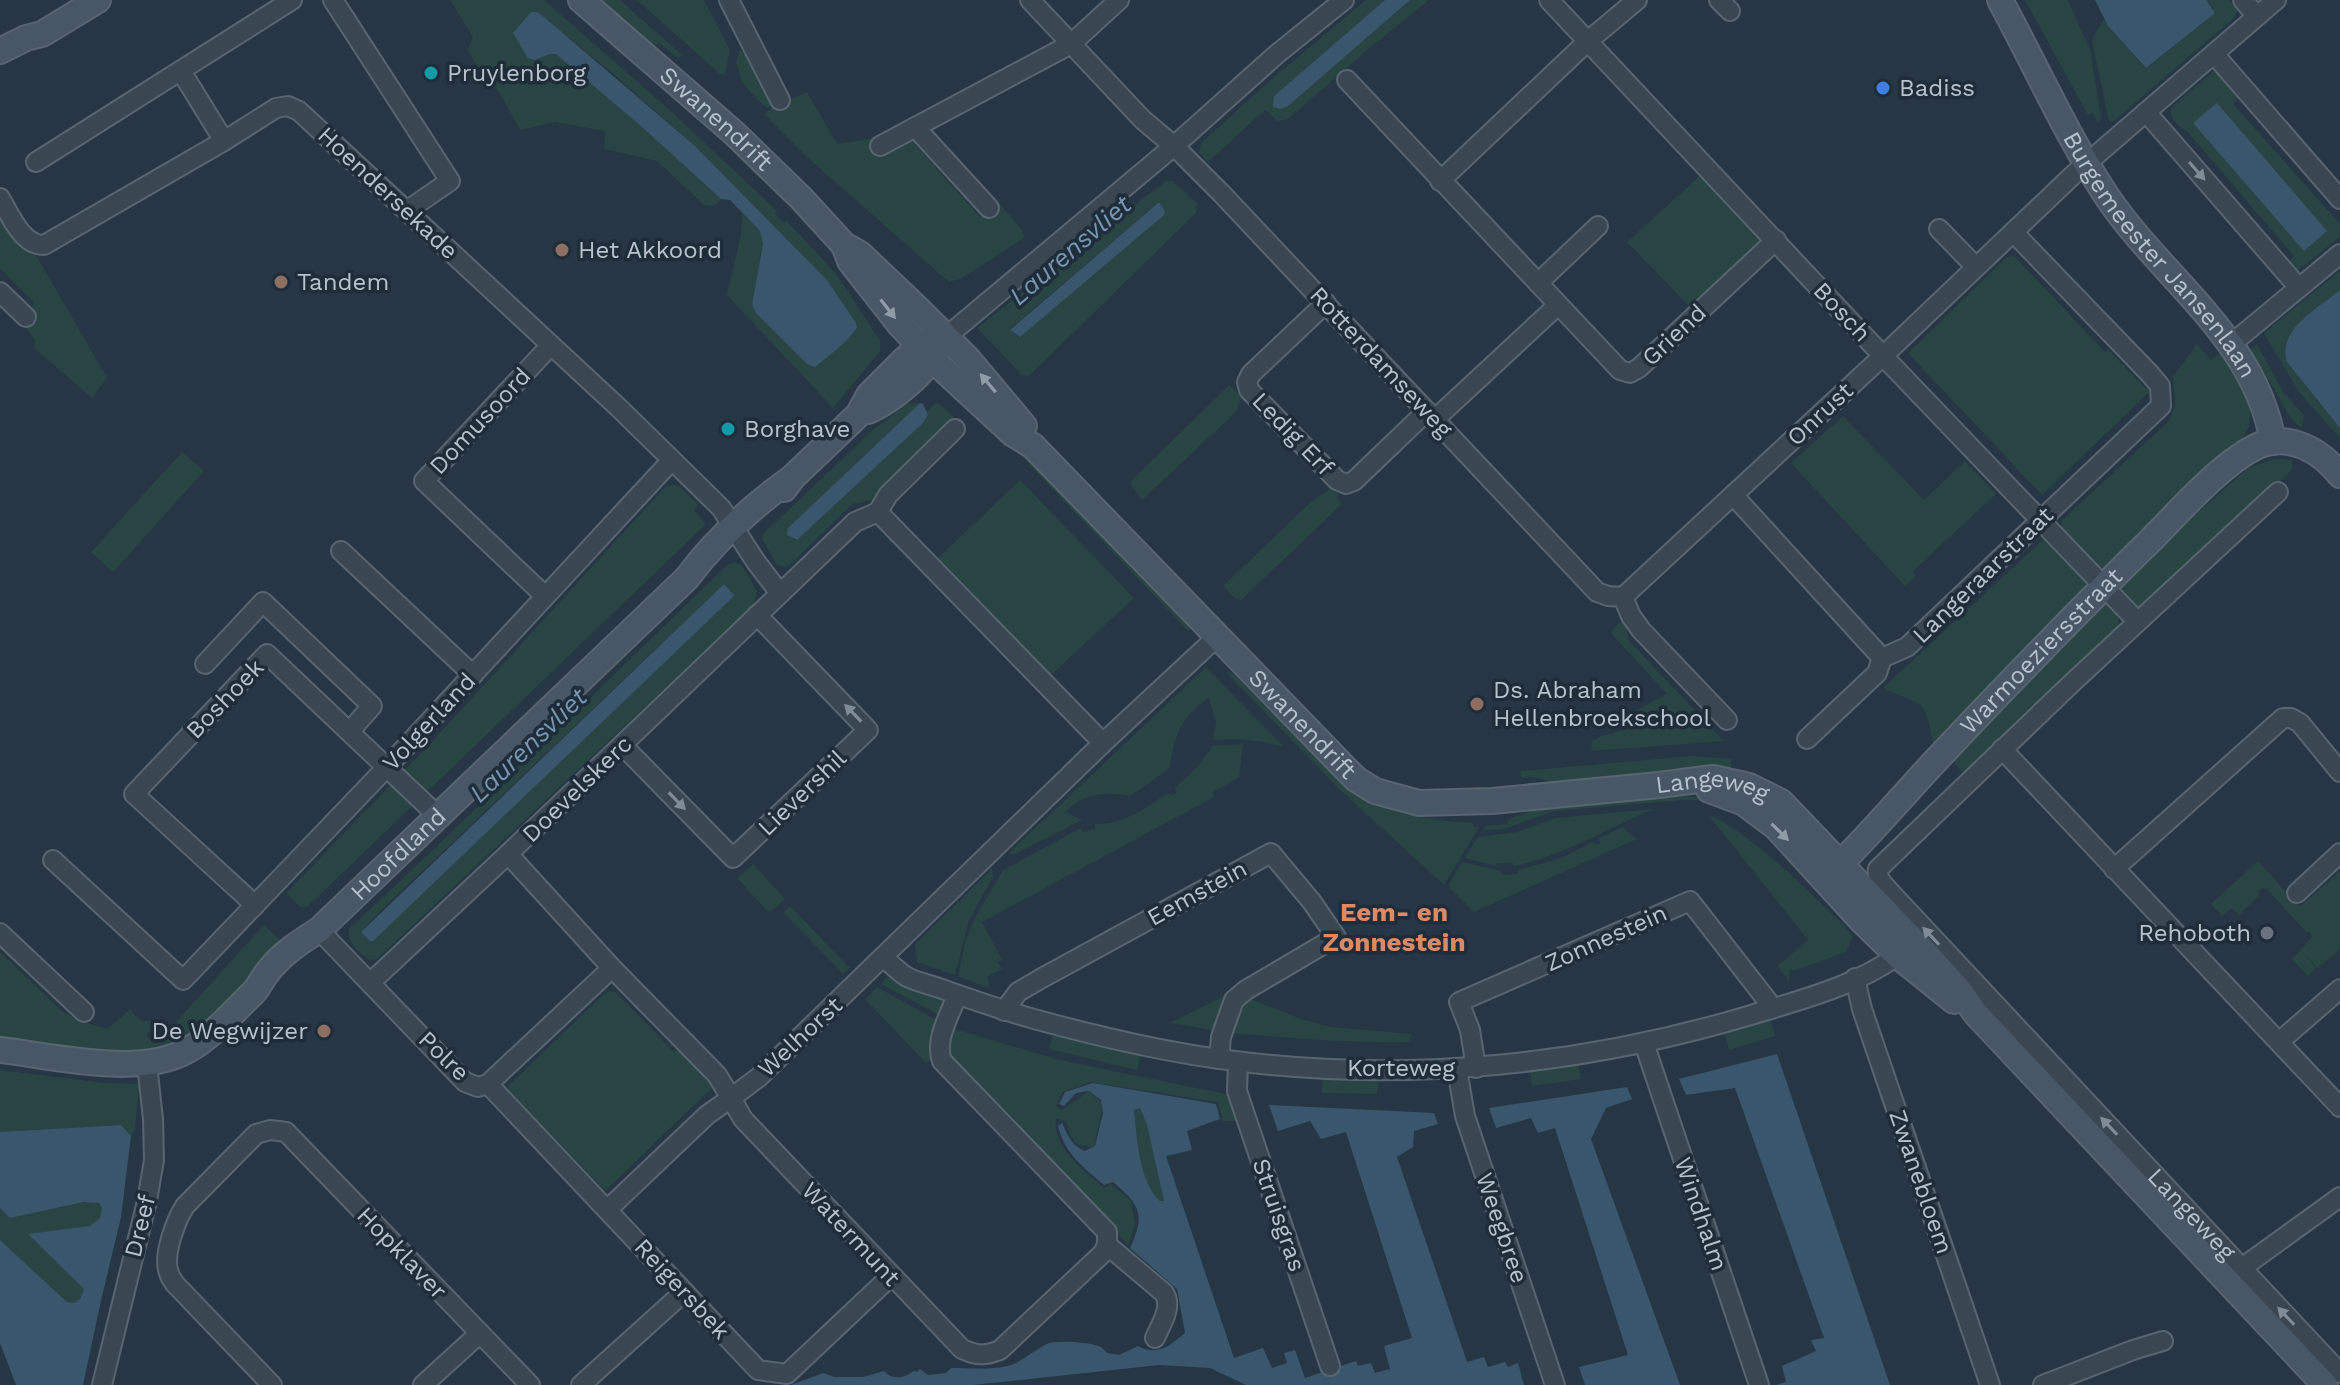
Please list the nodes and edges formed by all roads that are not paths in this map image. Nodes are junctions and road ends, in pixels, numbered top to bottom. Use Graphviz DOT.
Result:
graph roads {
  1 [pos="98,0"];
  2 [pos="292,0"];
  3 [pos="333,0"];
  4 [pos="581,0"];
  5 [pos="729,0"];
  6 [pos="1030,0"];
  7 [pos="1119,0"];
  8 [pos="1344,0"];
  9 [pos="1549,0"];
  10 [pos="1637,0"];
  11 [pos="2000,0"];
  12 [pos="2243,0"];
  13 [pos="2276,0"];
  14 [pos="2257,16"];
  15 [pos="42,34"];
  16 [pos="1588,41"];
  17 [pos="1071,44"];
  18 [pos="0,51"];
  19 [pos="2214,54"];
  20 [pos="0,69"];
  21 [pos="181,71"];
  22 [pos="1347,80"];
  23 [pos="780,100"];
  24 [pos="2146,112"];
  25 [pos="915,127"];
  26 [pos="224,141"];
  27 [pos="880,146"];
  28 [pos="1174,146"];
  29 [pos="36,162"];
  30 [pos="2086,164"];
  31 [pos="1440,181"];
  32 [pos="0,198"];
  33 [pos="2340,199"];
  34 [pos="989,208"];
  35 [pos="408,210"];
  36 [pos="1598,226"];
  37 [pos="1939,229"];
  38 [pos="2013,232"];
  39 [pos="1776,240"];
  40 [pos="844,245"];
  41 [pos="2340,254"];
  42 [pos="1976,267"];
  43 [pos="1538,283"];
  44 [pos="2299,288"];
  45 [pos="0,292"];
  46 [pos="1326,303"];
  47 [pos="1558,305"];
  48 [pos="26,317"];
  49 [pos="946,337"];
  50 [pos="551,345"];
  51 [pos="2230,345"];
  52 [pos="926,353"];
  53 [pos="1883,356"];
  54 [pos="1431,416"];
  55 [pos="955,429"];
  56 [pos="2273,442"];
  57 [pos="1033,446"];
  58 [pos="672,460"];
  59 [pos="2340,475"];
  60 [pos="2278,492"];
  61 [pos="1733,495"];
  62 [pos="878,512"];
  63 [pos="2041,520"];
  64 [pos="737,531"];
  65 [pos="341,551"];
  66 [pos="2103,586"];
  67 [pos="779,592"];
  68 [pos="545,596"];
  69 [pos="1623,597"];
  70 [pos="757,615"];
  71 [pos="2137,621"];
  72 [pos="1218,636"];
  73 [pos="1882,658"];
  74 [pos="205,664"];
  75 [pos="473,675"];
  76 [pos="1727,720"];
  77 [pos="350,731"];
  78 [pos="1807,739"];
  79 [pos="1103,743"];
  80 [pos="622,745"];
  81 [pos="2002,749"];
  82 [pos="387,767"];
  83 [pos="2340,772"];
  84 [pos="1659,785"];
  85 [pos="438,816"];
  86 [pos="2340,853"];
  87 [pos="508,854"];
  88 [pos="53,860"];
  89 [pos="2114,869"];
  90 [pos="1833,872"];
  91 [pos="1879,879"];
  92 [pos="2297,893"];
  93 [pos="255,905"];
  94 [pos="319,930"];
  95 [pos="0,933"];
  96 [pos="1906,949"];
  97 [pos="884,958"];
  98 [pos="612,968"];
  99 [pos="1855,978"];
  100 [pos="371,982"];
  101 [pos="2340,989"];
  102 [pos="957,995"];
  103 [pos="1773,1008"];
  104 [pos="1004,1011"];
  105 [pos="84,1012"];
  106 [pos="2279,1042"];
  107 [pos="1644,1043"];
  108 [pos="0,1050"];
  109 [pos="1228,1060"];
  110 [pos="147,1064"];
  111 [pos="1476,1068"];
  112 [pos="1457,1069"];
  113 [pos="488,1084"];
  114 [pos="731,1098"];
  115 [pos="2340,1107"];
  116 [pos="2340,1197"];
  117 [pos="607,1210"];
  118 [pos="1107,1245"];
  119 [pos="133,1251"];
  120 [pos="166,1260"];
  121 [pos="2233,1274"];
  122 [pos="891,1276"];
  123 [pos="684,1292"];
  124 [pos="480,1333"];
  125 [pos="1155,1338"];
  126 [pos="2163,1341"];
  127 [pos="1330,1366"];
  128 [pos="2340,1373"];
  129 [pos="102,1385"];
  130 [pos="272,1385"];
  131 [pos="423,1385"];
  132 [pos="530,1385"];
  133 [pos="581,1385"];
  134 [pos="1555,1385"];
  135 [pos="1759,1385"];
  136 [pos="1990,1385"];
  137 [pos="2043,1385"];
  138 [pos="2325,1385"];
  1 -- 15 [label="main road"];
  2 -- 21 [label="street"];
  3 -- 35 [label="street"];
  4 -- 40 [label="main road, Swanendrift"];
  5 -- 23 [label="street"];
  6 -- 17 [label="street, Rotterdamseweg"];
  7 -- 17 [label="street"];
  8 -- 28 [label="street"];
  9 -- 16 [label="street, Bosch"];
  10 -- 16 [label="street"];
  11 -- 30 [label="main road, Burgemeester Jansenlaan"];
  12 -- 14 [label="street"];
  13 -- 14 [label="street, Onrust"];
  14 -- 19 [label="street, Onrust"];
  15 -- 18 [label="main road"];
  15 -- 20 [label="main road"];
  16 -- 31 [label="street"];
  16 -- 39 [label="street, Bosch"];
  17 -- 25 [label="street"];
  17 -- 28 [label="street, Rotterdamseweg"];
  19 -- 24 [label="street, Onrust"];
  19 -- 33 [label="street"];
  21 -- 26 [label="street"];
  21 -- 29 [label="street"];
  22 -- 31 [label="street, Griend"];
  24 -- 30 [label="street, Onrust"];
  24 -- 44 [label="street, one-way"];
  25 -- 27 [label="street"];
  25 -- 34 [label="street"];
  26 -- 32 [label="street, Hoendersekade"];
  26 -- 35 [label="street, Hoendersekade"];
  28 -- 46 [label="street, Rotterdamseweg"];
  28 -- 49 [label="street, Hoofdland"];
  30 -- 38 [label="street, Onrust"];
  30 -- 51 [label="main road, Burgemeester Jansenlaan"];
  31 -- 43 [label="street, Griend"];
  35 -- 50 [label="street, Hoendersekade"];
  36 -- 43 [label="street"];
  37 -- 42 [label="street"];
  38 -- 42 [label="street, Onrust"];
  38 -- 63 [label="street, Langeraarstraat"];
  39 -- 47 [label="street, Griend"];
  39 -- 53 [label="street, Bosch"];
  40 -- 49 [label="main road, Swanendrift"];
  40 -- 52 [label="main road, Swanendrift, one-way"];
  41 -- 44 [label="street"];
  42 -- 53 [label="street, Onrust"];
  43 -- 47 [label="street, Griend"];
  44 -- 51 [label="street"];
  45 -- 48 [label="street"];
  46 -- 54 [label="street, Rotterdamseweg"];
  46 -- 54 [label="street, Ledig Erf"];
  47 -- 54 [label="street"];
  49 -- 52 [label="main road, Hoofdland"];
  57 -- 49 [label="main road, Swanendrift, one-way"];
  50 -- 58 [label="street, Hoendersekade"];
  50 -- 68 [label="street, Domusoord"];
  51 -- 56 [label="main road, Burgemeester Jansenlaan"];
  52 -- 57 [label="main road, Swanendrift"];
  52 -- 64 [label="main road, Hoofdland"];
  53 -- 61 [label="street, Onrust"];
  53 -- 63 [label="street, Bosch"];
  54 -- 69 [label="street, Rotterdamseweg"];
  55 -- 62 [label="street"];
  56 -- 59 [label="main road"];
  56 -- 66 [label="main road, Warmoeziersstraat"];
  57 -- 72 [label="main road, Swanendrift"];
  58 -- 64 [label="street, Hoendersekade"];
  58 -- 68 [label="street, Volgerland"];
  60 -- 71 [label="street, Warmoeziersstraat"];
  61 -- 69 [label="street, Onrust"];
  61 -- 73 [label="street"];
  62 -- 67 [label="street, Doevelskerc"];
  62 -- 79 [label="street"];
  63 -- 66 [label="street, Bosch"];
  63 -- 73 [label="street, Langeraarstraat"];
  64 -- 67 [label="street"];
  64 -- 85 [label="main road, Hoofdland"];
  65 -- 75 [label="street"];
  66 -- 71 [label="street, Bosch"];
  66 -- 90 [label="main road, Warmoeziersstraat"];
  67 -- 70 [label="street, Doevelskerc"];
  68 -- 75 [label="street, Volgerland"];
  69 -- 76 [label="street"];
  70 -- 80 [label="street, Doevelskerc"];
  80 -- 70 [label="street, Lievershil, one-way"];
  71 -- 81 [label="street, Warmoeziersstraat"];
  72 -- 79 [label="street, Welhorst"];
  72 -- 84 [label="main road, Swanendrift"];
  73 -- 78 [label="street, Langeraarstraat"];
  74 -- 77 [label="street"];
  75 -- 82 [label="street, Volgerland"];
  77 -- 82 [label="street, Boshoek"];
  77 -- 93 [label="street, Boshoek"];
  79 -- 97 [label="street, Welhorst"];
  80 -- 87 [label="street, Doevelskerc"];
  81 -- 89 [label="street"];
  81 -- 91 [label="street, Warmoeziersstraat"];
  82 -- 85 [label="street, Boshoek"];
  82 -- 93 [label="street, Volgerland"];
  83 -- 89 [label="street"];
  84 -- 90 [label="main road, Langeweg"];
  85 -- 94 [label="main road, Hoofdland"];
  86 -- 92 [label="street"];
  87 -- 98 [label="street"];
  87 -- 100 [label="street, Doevelskerc"];
  88 -- 93 [label="street, Volgerland"];
  89 -- 106 [label="street"];
  90 -- 96 [label="main road, Langeweg"];
  121 -- 91 [label="street, Langeweg, one-way"];
  94 -- 100 [label="street, Polre"];
  94 -- 110 [label="main road, Hoofdland"];
  95 -- 105 [label="street"];
  96 -- 99 [label="street, Korteweg"];
  96 -- 121 [label="main road, Langeweg"];
  97 -- 102 [label="street, Korteweg"];
  97 -- 114 [label="street, Welhorst"];
  98 -- 113 [label="street, Polre"];
  98 -- 114 [label="street"];
  99 -- 103 [label="street, Korteweg"];
  99 -- 136 [label="street, Zwanebloem"];
  100 -- 113 [label="street, Polre"];
  101 -- 106 [label="street"];
  102 -- 104 [label="street, Korteweg"];
  102 -- 118 [label="street"];
  103 -- 107 [label="street, Korteweg"];
  103 -- 111 [label="street, Zonnestein"];
  104 -- 109 [label="street, Korteweg"];
  104 -- 109 [label="street, Eemstein"];
  106 -- 115 [label="street"];
  107 -- 111 [label="street, Korteweg"];
  107 -- 135 [label="street, Windhalm"];
  108 -- 110 [label="main road, Hoofdland"];
  109 -- 112 [label="street, Korteweg"];
  109 -- 127 [label="street, Struisgras"];
  110 -- 119 [label="street, Dreef"];
  111 -- 112 [label="street, Korteweg"];
  112 -- 134 [label="street, Weegbree"];
  113 -- 117 [label="street, Reigersbek"];
  114 -- 117 [label="street"];
  114 -- 122 [label="street, Watermunt"];
  116 -- 121 [label="street"];
  117 -- 123 [label="street, Reigersbek"];
  118 -- 122 [label="street, Watermunt"];
  118 -- 125 [label="street"];
  119 -- 120 [label="street"];
  119 -- 129 [label="street, Dreef"];
  120 -- 124 [label="street, Hopklaver"];
  120 -- 130 [label="street"];
  128 -- 121 [label="street, Langeweg, one-way"];
  121 -- 138 [label="main road, Langeweg"];
  122 -- 123 [label="street, Reigersbek"];
  123 -- 133 [label="street"];
  124 -- 131 [label="street"];
  124 -- 132 [label="street, Hopklaver"];
  126 -- 137 [label="street"];
}
